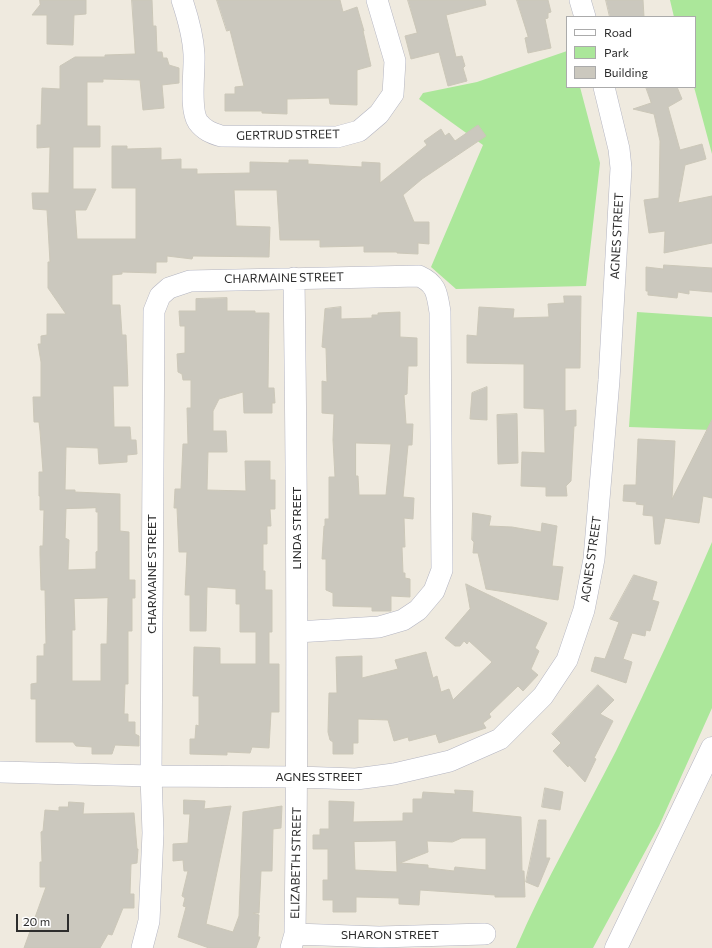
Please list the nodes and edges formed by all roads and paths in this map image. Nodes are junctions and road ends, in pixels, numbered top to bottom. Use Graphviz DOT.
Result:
graph roads {
  1 [pos="182,0"];
  2 [pos="377,0"];
  3 [pos="580,0"];
  4 [pos="585,16"];
  5 [pos="604,88"];
  6 [pos="294,278"];
  7 [pos="297,632"];
  8 [pos="712,748"];
  9 [pos="0,772"];
  10 [pos="151,776"];
  11 [pos="298,777"];
  12 [pos="485,934"];
  13 [pos="293,941"];
  14 [pos="142,948"];
  15 [pos="616,948"];
  1 -- 2 [label="street, GERTRUD STREET"];
  3 -- 4 [label="street"];
  5 -- 11 [label="street, AGNES STREET"];
  6 -- 7 [label="street, LINDA STREET"];
  6 -- 7 [label="street, CHARMAINE STREET"];
  6 -- 10 [label="street, CHARMAINE STREET"];
  7 -- 11 [label="street, LINDA STREET"];
  8 -- 15 [label="main road"];
  9 -- 10 [label="street, AGNES STREET"];
  10 -- 11 [label="street, AGNES STREET"];
  10 -- 14 [label="street"];
  11 -- 13 [label="street, ELIZABETH STREET"];
  12 -- 13 [label="street, SHARON STREET"];
}
